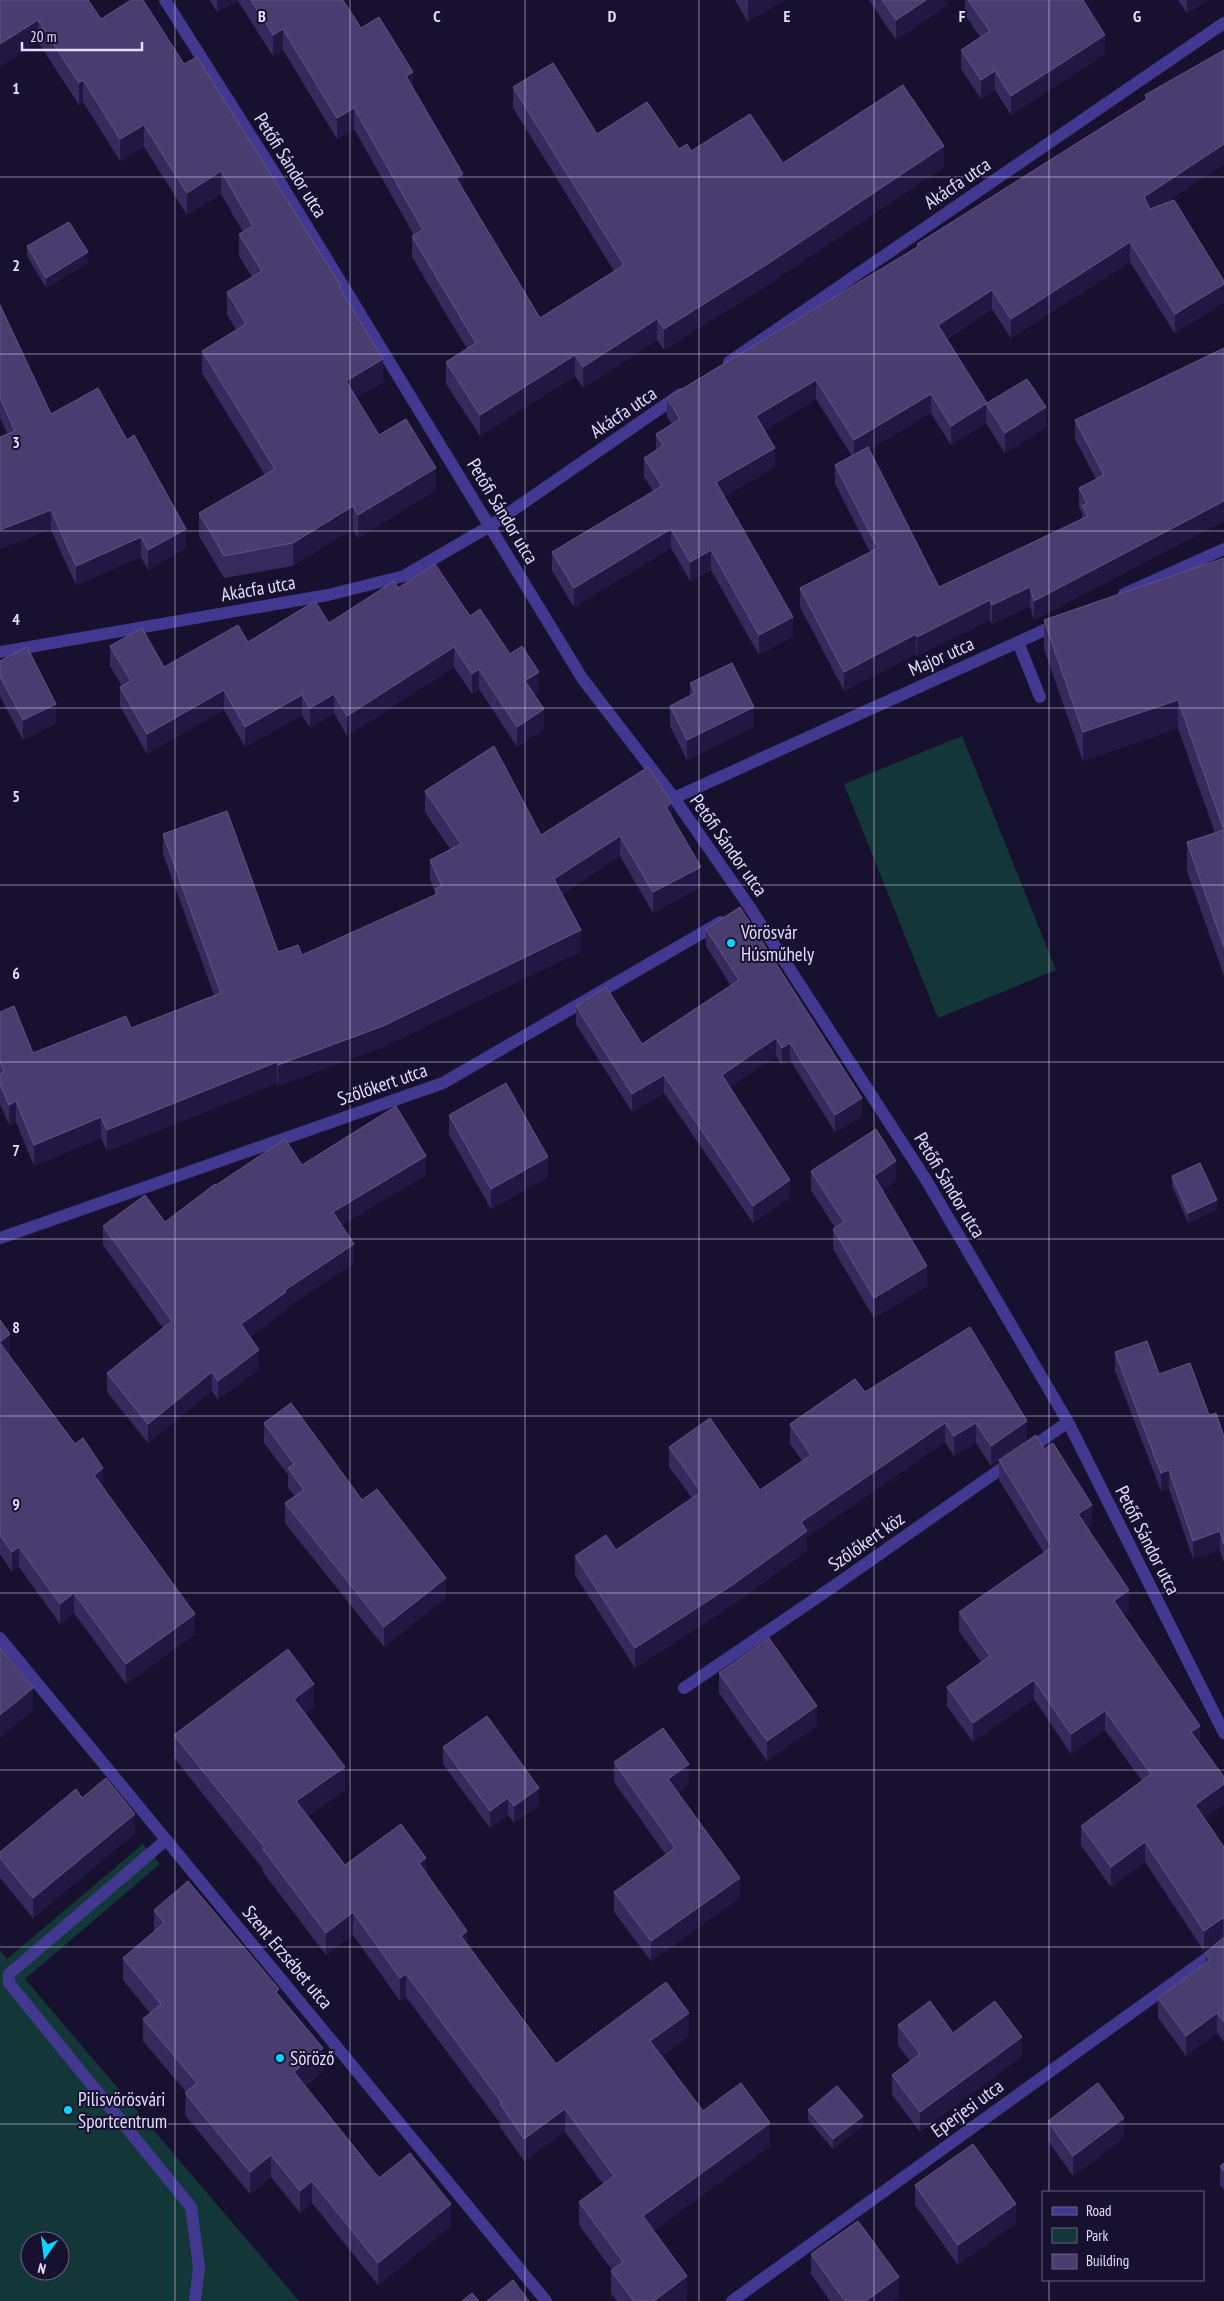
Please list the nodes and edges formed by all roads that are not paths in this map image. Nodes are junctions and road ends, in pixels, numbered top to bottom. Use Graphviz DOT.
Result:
graph roads {
  1 [pos="165,0"];
  2 [pos="1224,23"];
  3 [pos="721,367"];
  4 [pos="688,390"];
  5 [pos="490,526"];
  6 [pos="1224,549"];
  7 [pos="1116,597"];
  8 [pos="1072,618"];
  9 [pos="1018,642"];
  10 [pos="0,652"];
  11 [pos="1040,697"];
  12 [pos="674,798"];
  13 [pos="740,911"];
  14 [pos="0,1238"];
  15 [pos="1068,1422"];
  16 [pos="0,1638"];
  17 [pos="684,1688"];
  18 [pos="1224,1733"];
  19 [pos="166,1840"];
  20 [pos="1224,1946"];
  21 [pos="196,2301"];
  22 [pos="546,2301"];
  23 [pos="732,2301"];
  1 -- 5 [label="street, Petőfi Sándor utca"];
  2 -- 3 [label="street, Akácfa utca"];
  4 -- 5 [label="street, Akácfa utca"];
  5 -- 10 [label="street, Akácfa utca"];
  5 -- 12 [label="street, Petőfi Sándor utca"];
  6 -- 7 [label="street"];
  8 -- 9 [label="street, Major utca"];
  9 -- 11 [label="street"];
  9 -- 12 [label="street, Major utca"];
  12 -- 13 [label="street, Petőfi Sándor utca"];
  13 -- 14 [label="street, Szőlőkert utca"];
  13 -- 15 [label="street, Petőfi Sándor utca"];
  15 -- 17 [label="street, Szőlőkert köz"];
  15 -- 18 [label="street, Petőfi Sándor utca"];
  16 -- 19 [label="street, Szent Erzsébet utca"];
  19 -- 21 [label="street"];
  19 -- 22 [label="street, Szent Erzsébet utca"];
  20 -- 23 [label="street, Eperjesi utca"];
}
